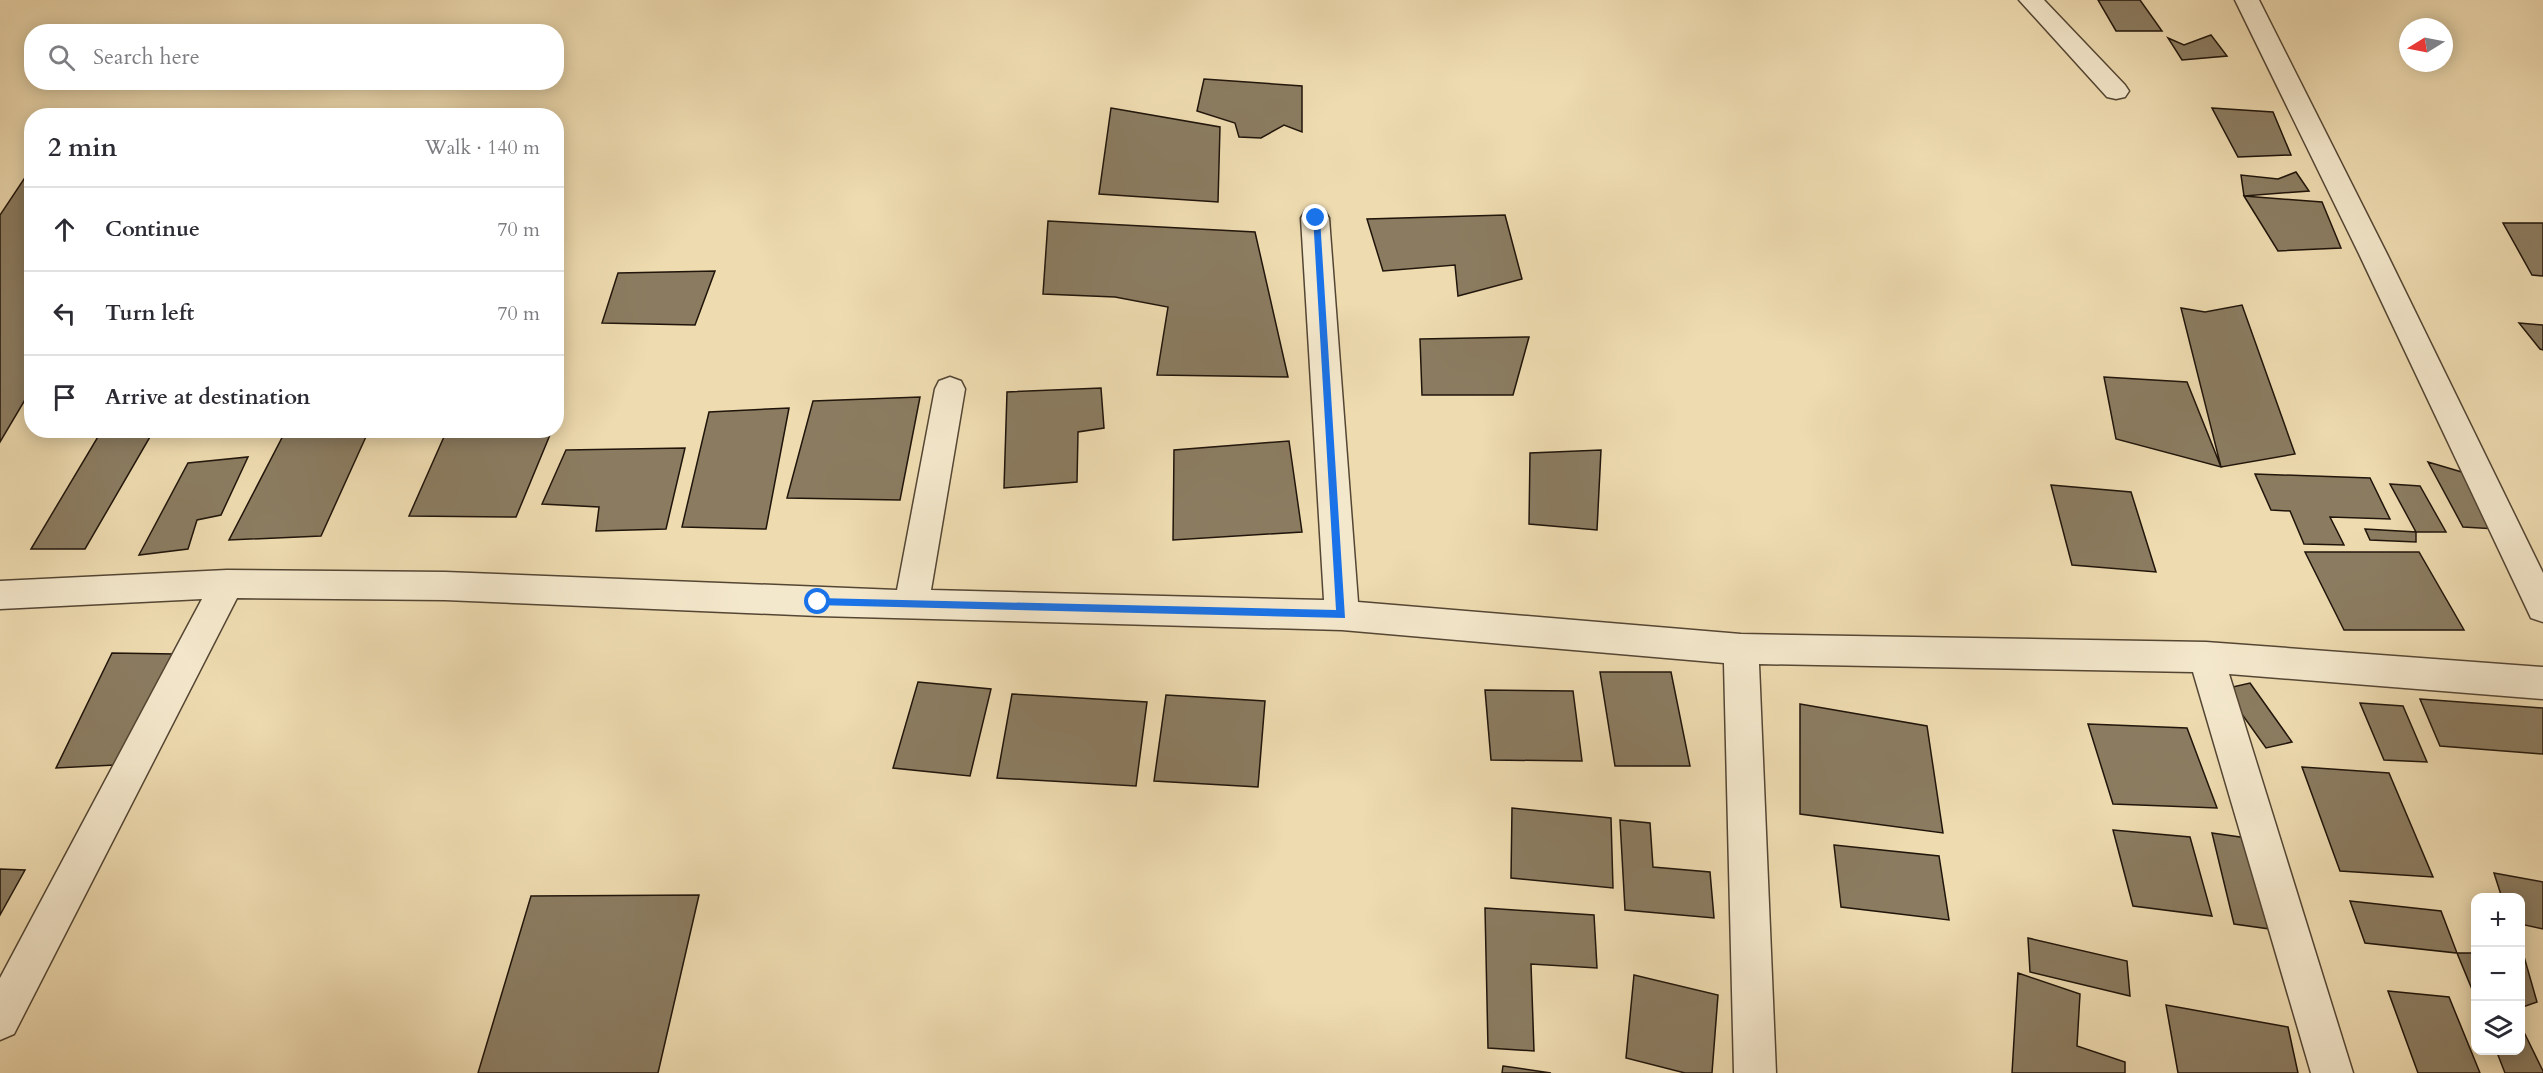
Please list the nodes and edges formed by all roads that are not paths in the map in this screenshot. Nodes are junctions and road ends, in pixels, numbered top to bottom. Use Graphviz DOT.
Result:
graph roads {
  1 [pos="2031,0"];
  2 [pos="2247,0"];
  3 [pos="2116,91"];
  4 [pos="1316,218"];
  5 [pos="950,389"];
  6 [pos="227,584"];
  7 [pos="0,596"];
  8 [pos="912,603"];
  9 [pos="2543,608"];
  10 [pos="1342,615"];
  11 [pos="1740,649"];
  12 [pos="2206,657"];
  13 [pos="2543,683"];
  14 [pos="0,1020"];
  15 [pos="1755,1073"];
  16 [pos="2332,1073"];
  1 -- 3 [label="street"];
  2 -- 9 [label="street"];
  4 -- 10 [label="street"];
  5 -- 8 [label="street"];
  6 -- 7 [label="street"];
  6 -- 8 [label="street"];
  6 -- 14 [label="street"];
  8 -- 10 [label="street"];
  10 -- 11 [label="street"];
  11 -- 12 [label="street"];
  11 -- 15 [label="street"];
  12 -- 13 [label="street"];
  12 -- 16 [label="street"];
}
